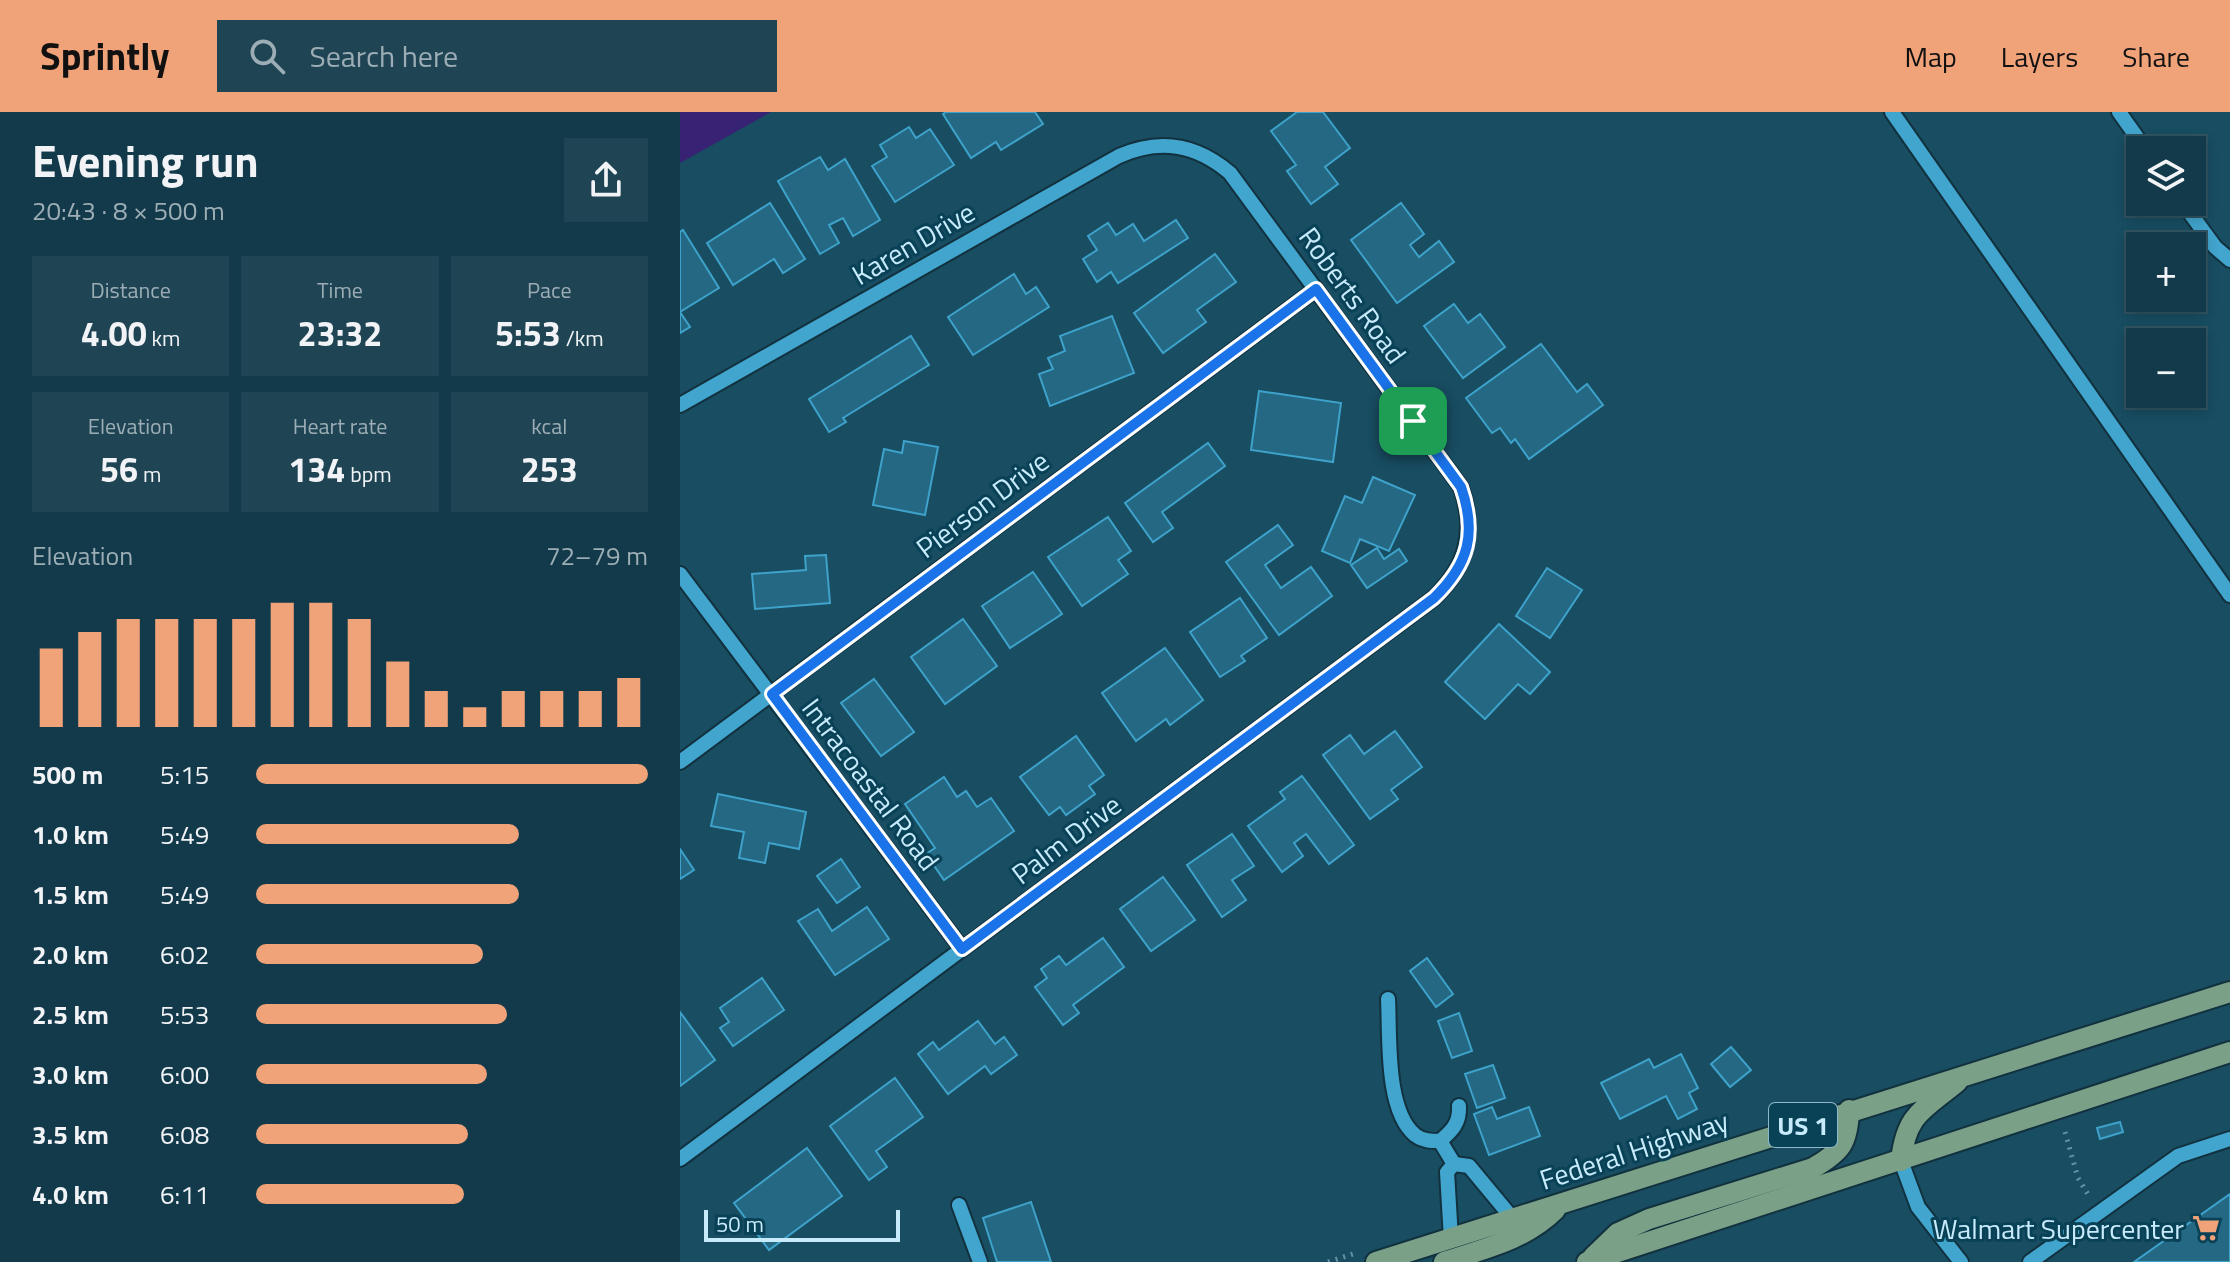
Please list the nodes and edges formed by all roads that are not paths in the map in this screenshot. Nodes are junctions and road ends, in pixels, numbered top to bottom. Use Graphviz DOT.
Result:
graph roads {
  1 [pos="1892,112"];
  2 [pos="2119,112"];
  3 [pos="2136,136"];
  4 [pos="1176,145"];
  5 [pos="2192,216"];
  6 [pos="2230,260"];
  7 [pos="1316,289"];
  8 [pos="680,405"];
  9 [pos="1467,548"];
  10 [pos="680,574"];
  11 [pos="2230,595"];
  12 [pos="772,694"];
  13 [pos="680,762"];
  14 [pos="962,949"];
  15 [pos="2230,992"];
  16 [pos="1388,999"];
  17 [pos="2230,1052"];
  18 [pos="1966,1074"];
  19 [pos="1459,1106"];
  20 [pos="1849,1110"];
  21 [pos="2230,1139"];
  22 [pos="1440,1141"];
  23 [pos="680,1159"];
  24 [pos="1901,1161"];
  25 [pos="1454,1164"];
  26 [pos="1560,1204"];
  27 [pos="959,1205"];
  28 [pos="1513,1219"];
  29 [pos="1451,1239"];
  30 [pos="1595,1261"];
  31 [pos="980,1262"];
  32 [pos="1376,1262"];
  33 [pos="1444,1262"];
  34 [pos="1961,1262"];
  35 [pos="2030,1262"];
  1 -- 11 [label="street"];
  2 -- 3 [label="street"];
  4 -- 7 [label="street, Roberts Road"];
  4 -- 8 [label="street, Karen Drive"];
  5 -- 6 [label="street"];
  7 -- 9 [label="street, Roberts Road"];
  7 -- 12 [label="street, Pierson Drive"];
  9 -- 14 [label="street, Palm Drive"];
  10 -- 12 [label="street, Intracoastal Road"];
  12 -- 13 [label="street, Pierson Drive"];
  12 -- 14 [label="street, Intracoastal Road"];
  14 -- 23 [label="street, Palm Drive"];
  15 -- 18 [label="main road, Federal Highway / US 1"];
  16 -- 22 [label="street"];
  17 -- 24 [label="main road, US 1"];
  18 -- 20 [label="main road, Federal Highway / US 1"];
  18 -- 24 [label="main road"];
  19 -- 22 [label="street"];
  20 -- 26 [label="main road, Federal Highway / US 1"];
  20 -- 30 [label="main road"];
  21 -- 35 [label="street"];
  22 -- 25 [label="street"];
  24 -- 30 [label="main road, US 1"];
  24 -- 34 [label="street"];
  25 -- 28 [label="street"];
  25 -- 29 [label="street"];
  26 -- 28 [label="main road, Federal Highway / US 1"];
  26 -- 33 [label="main road"];
  27 -- 31 [label="street"];
  28 -- 29 [label="main road, Federal Highway / US 1"];
  29 -- 32 [label="main road, Federal Highway / US 1"];
}
